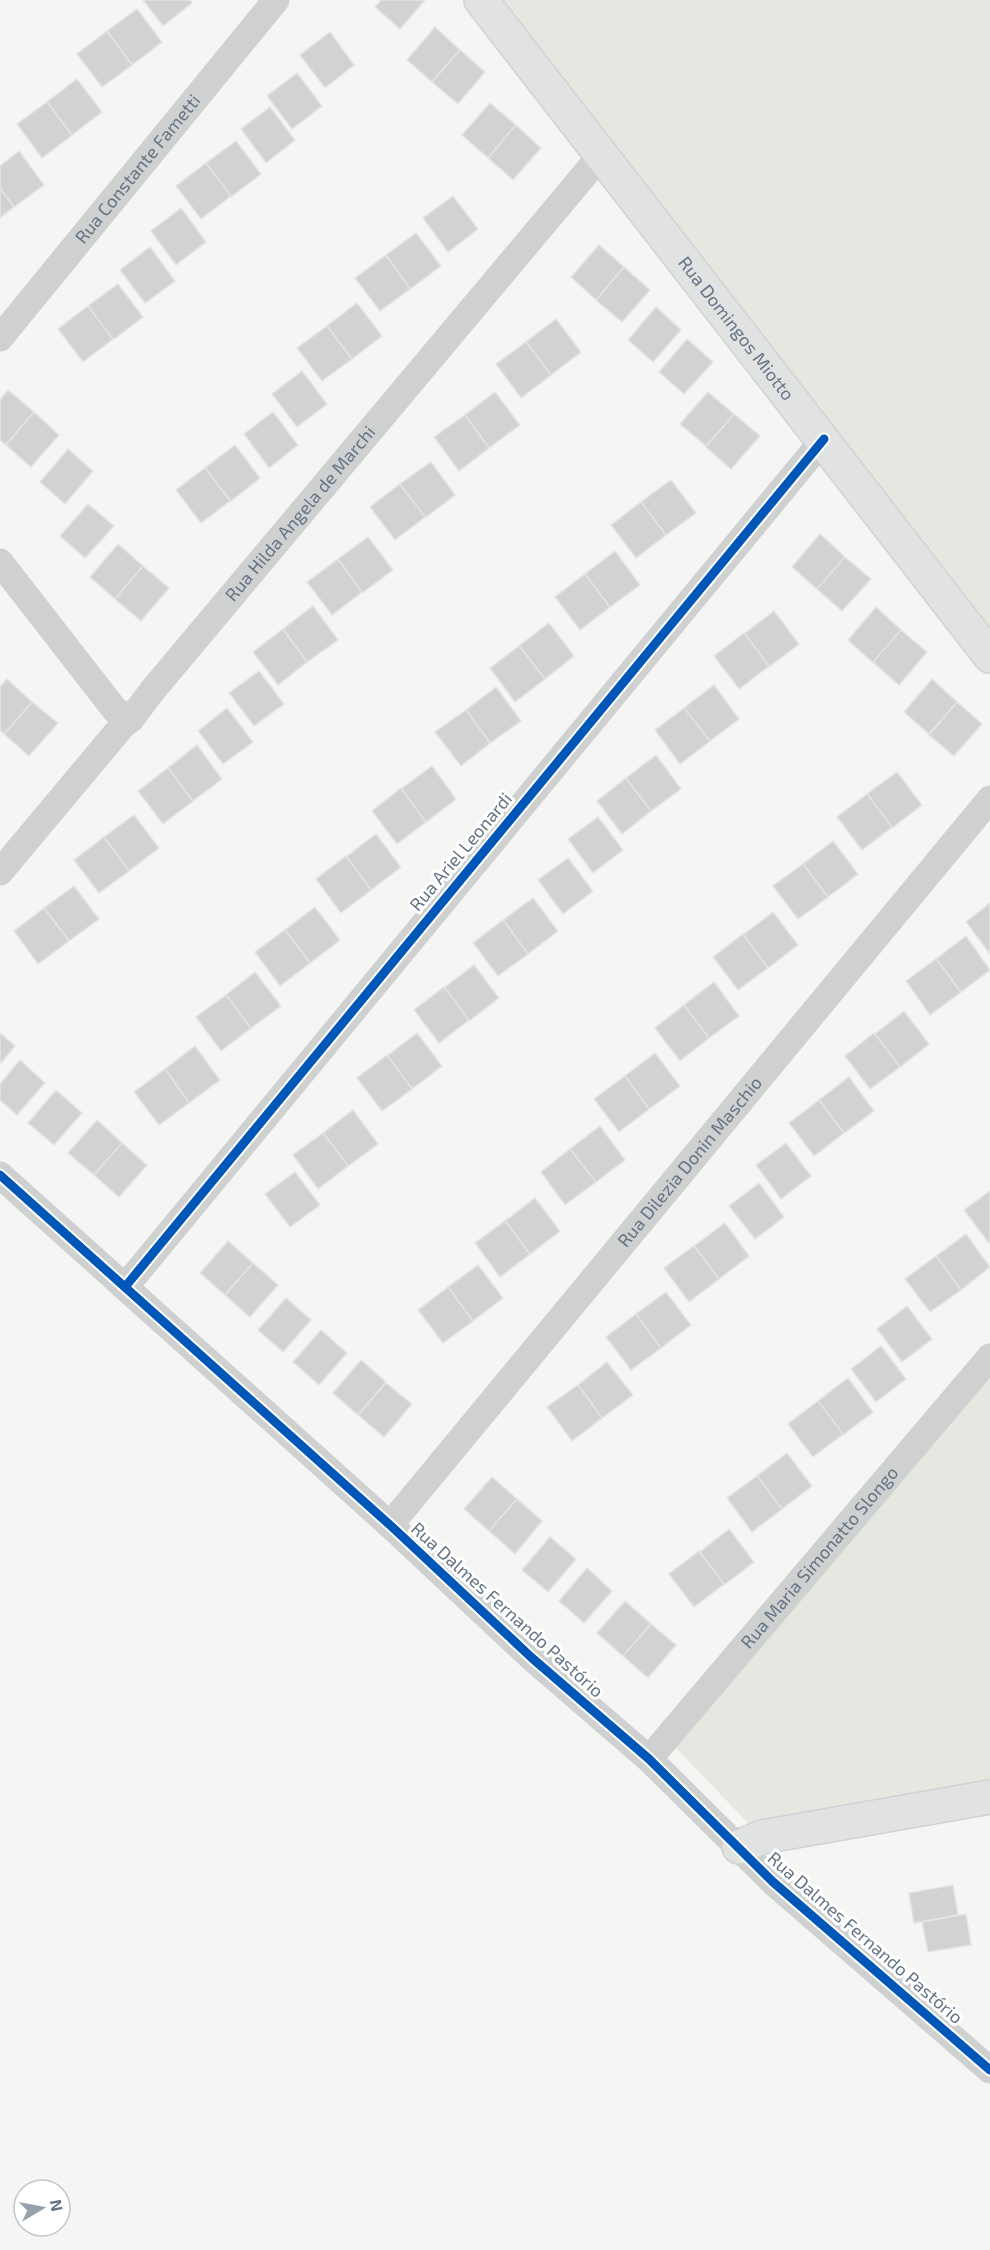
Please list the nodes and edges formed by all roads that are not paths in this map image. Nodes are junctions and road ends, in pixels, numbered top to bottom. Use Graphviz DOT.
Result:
graph roads {
  1 [pos="276,0"];
  2 [pos="481,0"];
  3 [pos="602,154"];
  4 [pos="0,338"];
  5 [pos="824,439"];
  6 [pos="0,562"];
  7 [pos="990,656"];
  8 [pos="131,719"];
  9 [pos="990,799"];
  10 [pos="0,872"];
  11 [pos="0,1175"];
  12 [pos="125,1287"];
  13 [pos="990,1357"];
  14 [pos="390,1525"];
  15 [pos="649,1759"];
  16 [pos="990,1797"];
  17 [pos="739,1847"];
  18 [pos="990,2070"];
  1 -- 4 [label="street, Rua Constante Fametti"];
  2 -- 3 [label="street, Rua Domingos Miotto"];
  3 -- 5 [label="street, Rua Domingos Miotto"];
  3 -- 8 [label="street, Rua Hilda Angela de Marchi"];
  5 -- 7 [label="street, Rua Domingos Miotto"];
  5 -- 12 [label="street, Rua Ariel Leonardi"];
  6 -- 8 [label="street"];
  8 -- 10 [label="street, Rua Hilda Angela de Marchi"];
  9 -- 14 [label="street, Rua Dilezia Donin Maschio"];
  11 -- 12 [label="street, Rua Dalmes Fernando Pastório"];
  12 -- 14 [label="street, Rua Dalmes Fernando Pastório"];
  13 -- 15 [label="street, Rua Maria Simonatto Slongo"];
  14 -- 15 [label="street, Rua Dalmes Fernando Pastório"];
  15 -- 17 [label="street, Rua Dalmes Fernando Pastório"];
  16 -- 17 [label="street"];
  17 -- 18 [label="street, Rua Dalmes Fernando Pastório"];
}
